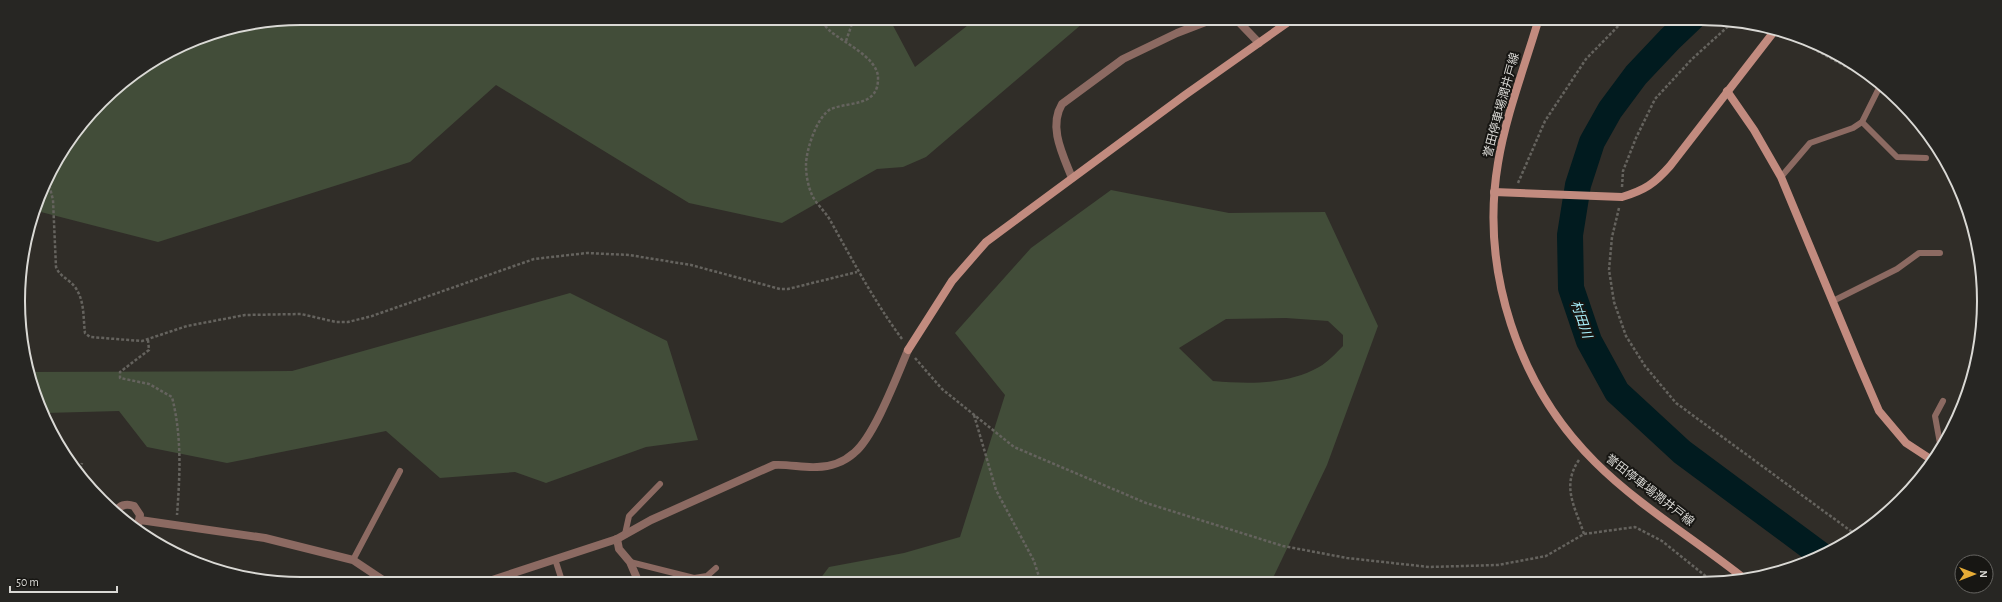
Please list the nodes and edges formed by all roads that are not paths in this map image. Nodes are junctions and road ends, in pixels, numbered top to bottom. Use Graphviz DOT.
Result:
graph roads {
  1 [pos="1198,25"];
  2 [pos="1242,25"];
  3 [pos="1284,25"];
  4 [pos="1537,25"];
  5 [pos="1772,34"];
  6 [pos="1259,43"];
  7 [pos="1878,89"];
  8 [pos="1727,91"];
  9 [pos="1862,122"];
  10 [pos="1926,158"];
  11 [pos="1781,177"];
  12 [pos="1072,178"];
  13 [pos="1494,192"];
  14 [pos="1940,252"];
  15 [pos="1833,301"];
  16 [pos="1943,400"];
  17 [pos="1939,440"];
  18 [pos="1928,457"];
  19 [pos="400,471"];
  20 [pos="660,484"];
  21 [pos="118,508"];
  22 [pos="140,520"];
  23 [pos="138,523"];
  24 [pos="625,534"];
  25 [pos="617,539"];
  26 [pos="555,559"];
  27 [pos="353,560"];
  28 [pos="630,562"];
  29 [pos="716,568"];
  30 [pos="1739,575"];
  31 [pos="378,577"];
  32 [pos="508,577"];
  33 [pos="561,577"];
  34 [pos="636,577"];
  35 [pos="690,577"];
  36 [pos="700,577"];
  1 -- 12 [label="street"];
  2 -- 6 [label="street"];
  3 -- 6 [label="street"];
  4 -- 13 [label="street, 誉田停車場潤井戸線"];
  5 -- 8 [label="street"];
  6 -- 12 [label="street"];
  7 -- 9 [label="lane"];
  8 -- 11 [label="street"];
  8 -- 13 [label="street"];
  9 -- 10 [label="lane"];
  9 -- 11 [label="lane"];
  11 -- 15 [label="street"];
  12 -- 24 [label="street"];
  13 -- 30 [label="street, 誉田停車場潤井戸線"];
  14 -- 15 [label="lane"];
  15 -- 18 [label="street"];
  16 -- 17 [label="lane"];
  19 -- 27 [label="lane"];
  20 -- 24 [label="lane"];
  21 -- 22 [label="street"];
  22 -- 23 [label="street"];
  22 -- 27 [label="street"];
  24 -- 25 [label="street"];
  25 -- 26 [label="street"];
  25 -- 28 [label="street"];
  26 -- 32 [label="street"];
  26 -- 33 [label="lane"];
  27 -- 31 [label="street"];
  28 -- 34 [label="street"];
  28 -- 35 [label="lane"];
  29 -- 36 [label="lane"];
}
